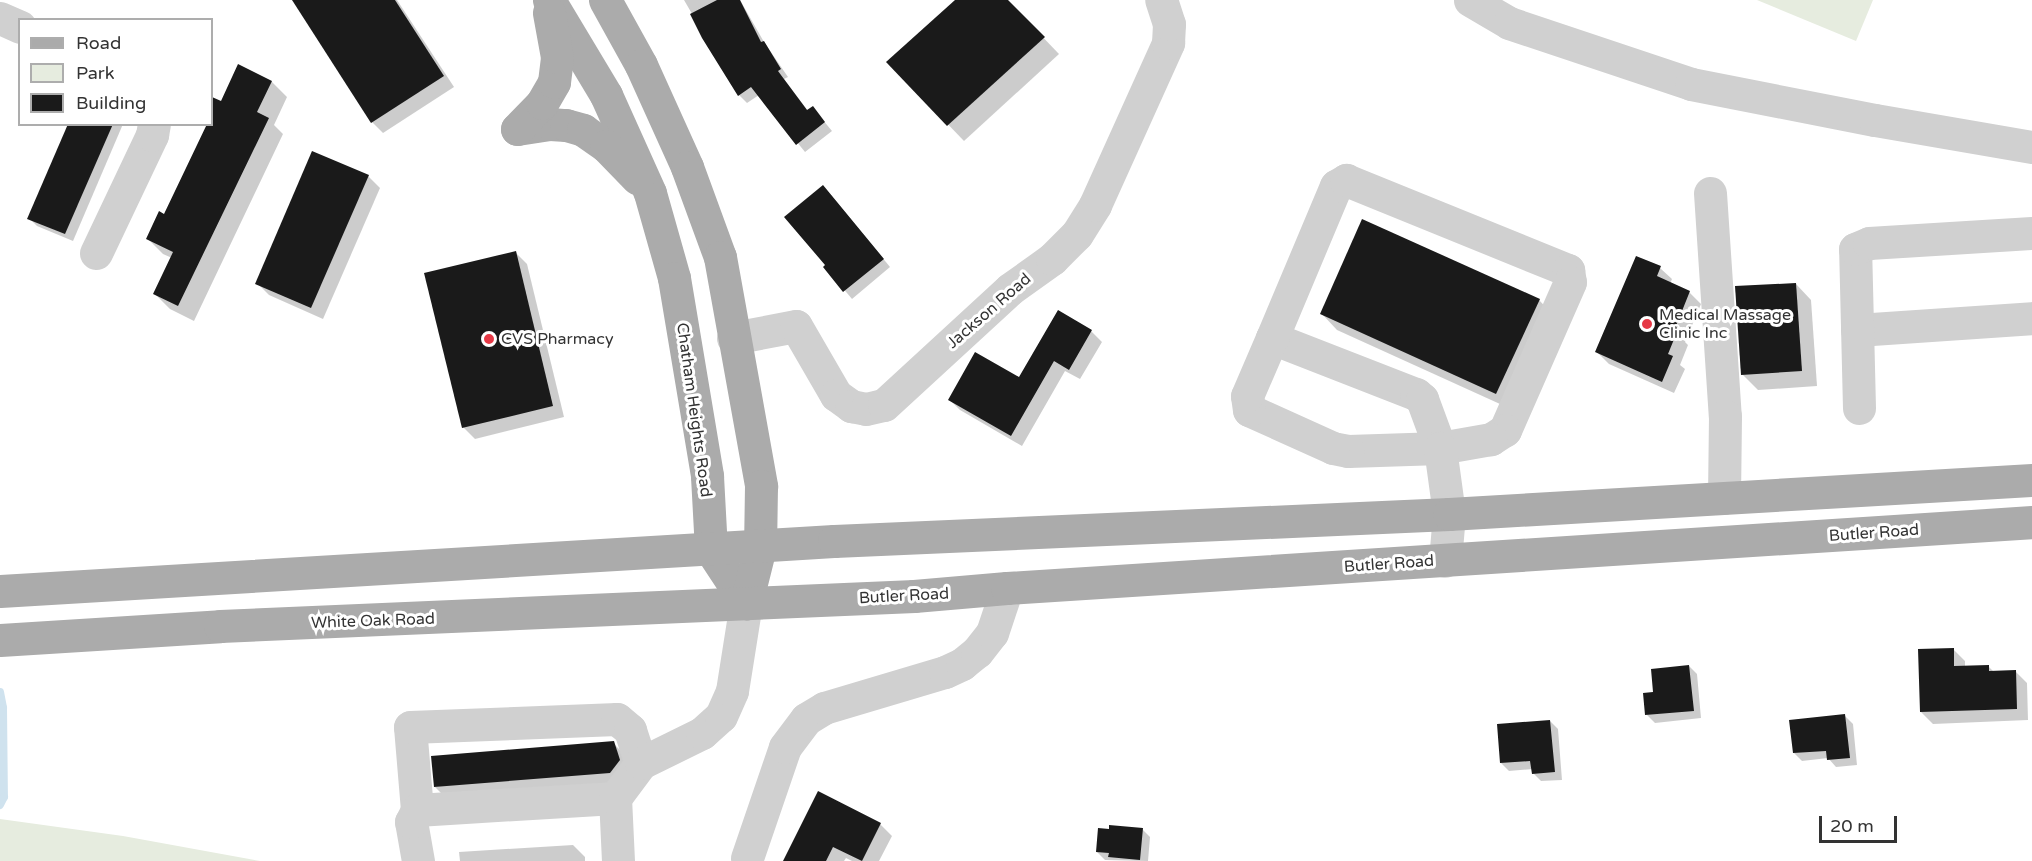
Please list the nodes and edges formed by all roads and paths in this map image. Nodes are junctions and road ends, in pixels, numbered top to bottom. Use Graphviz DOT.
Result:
graph roads {
  1 [pos="548,0"];
  2 [pos="605,0"];
  3 [pos="1161,0"];
  4 [pos="1470,0"];
  5 [pos="0,18"];
  6 [pos="18,26"];
  7 [pos="154,126"];
  8 [pos="2032,147"];
  9 [pos="650,193"];
  10 [pos="1710,194"];
  11 [pos="2032,233"];
  12 [pos="96,253"];
  13 [pos="2032,318"];
  14 [pos="1857,330"];
  15 [pos="733,338"];
  16 [pos="1272,338"];
  17 [pos="1859,408"];
  18 [pos="1440,448"];
  19 [pos="2032,480"];
  20 [pos="1724,498"];
  21 [pos="1449,514"];
  22 [pos="2032,522"];
  23 [pos="760,547"];
  24 [pos="711,550"];
  25 [pos="1445,561"];
  26 [pos="1007,588"];
  27 [pos="0,591"];
  28 [pos="746,603"];
  29 [pos="0,640"];
  30 [pos="641,763"];
  31 [pos="615,798"];
  32 [pos="417,810"];
  33 [pos="747,858"];
  34 [pos="418,861"];
  35 [pos="618,861"];
  1 -- 9 [label="main road, Chatham Heights Road"];
  1 -- 9 [label="main road"];
  2 -- 15 [label="main road"];
  3 -- 15 [label="street, Jackson Road"];
  4 -- 8 [label="street"];
  5 -- 6 [label="street"];
  7 -- 12 [label="street"];
  9 -- 24 [label="main road, Chatham Heights Road"];
  10 -- 20 [label="street"];
  11 -- 14 [label="street"];
  13 -- 14 [label="street"];
  14 -- 17 [label="street"];
  15 -- 23 [label="main road"];
  16 -- 18 [label="street"];
  16 -- 18 [label="street"];
  16 -- 18 [label="street"];
  18 -- 21 [label="street"];
  19 -- 20 [label="main road"];
  20 -- 21 [label="main road"];
  21 -- 23 [label="main road"];
  21 -- 25 [label="street"];
  22 -- 25 [label="main road, Butler Road"];
  23 -- 24 [label="main road"];
  23 -- 28 [label="main road"];
  24 -- 27 [label="main road"];
  24 -- 28 [label="main road"];
  25 -- 26 [label="main road, Butler Road"];
  26 -- 28 [label="main road, Butler Road"];
  26 -- 33 [label="street"];
  28 -- 29 [label="main road, White Oak Road"];
  28 -- 30 [label="street"];
  30 -- 31 [label="street"];
  30 -- 32 [label="street"];
  31 -- 32 [label="street"];
  31 -- 35 [label="street"];
  32 -- 34 [label="street"];
}
